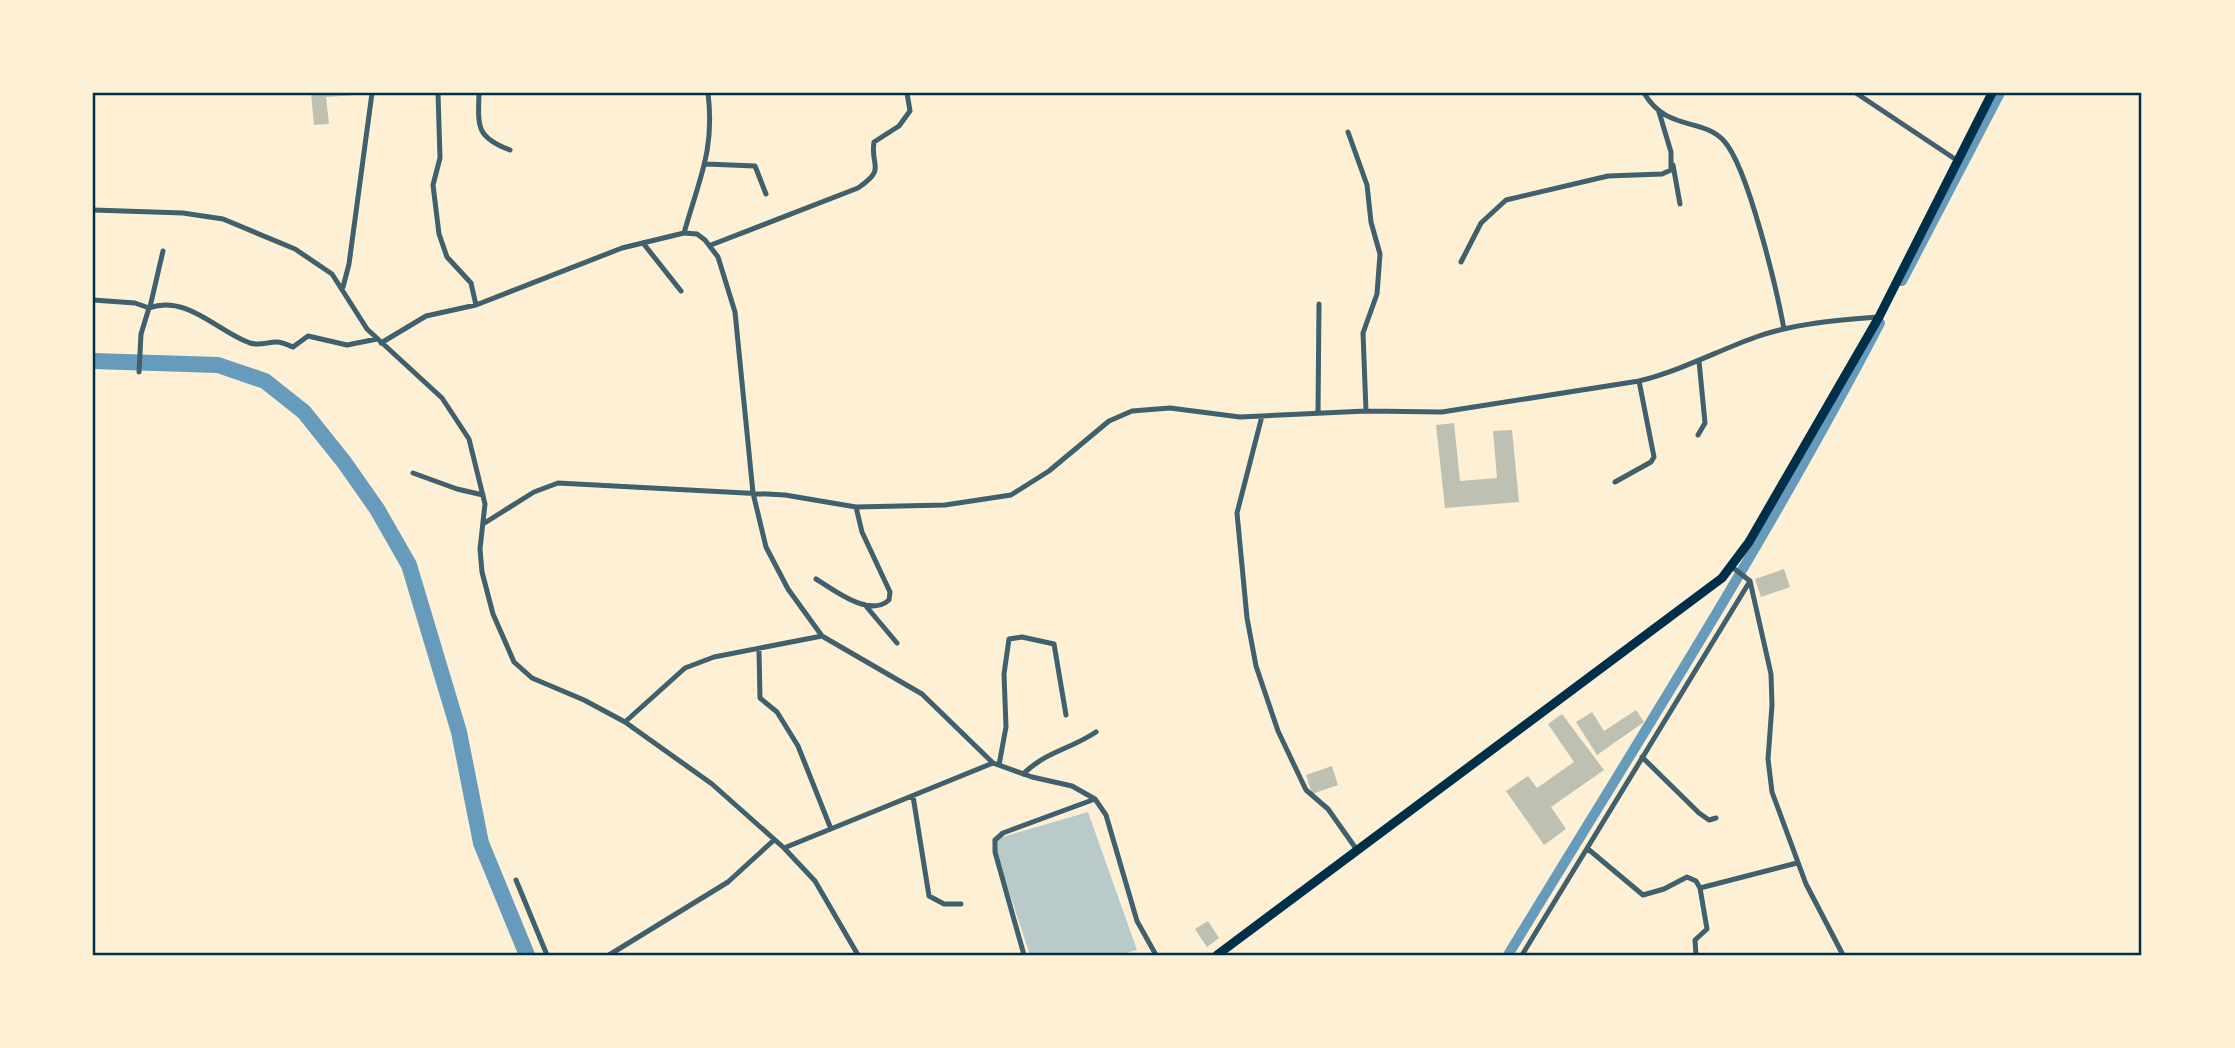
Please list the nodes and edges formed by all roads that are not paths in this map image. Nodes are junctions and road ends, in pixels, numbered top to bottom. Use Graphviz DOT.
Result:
graph roads {
  1 [pos="372,93"];
  2 [pos="438,93"];
  3 [pos="479,93"];
  4 [pos="708,93"];
  5 [pos="907,93"];
  6 [pos="1644,93"];
  7 [pos="1856,93"];
  8 [pos="1992,93"];
  9 [pos="1659,112"];
  10 [pos="1348,132"];
  11 [pos="510,150"];
  12 [pos="1958,161"];
  13 [pos="706,164"];
  14 [pos="1673,165"];
  15 [pos="766,194"];
  16 [pos="1680,204"];
  17 [pos="93,211"];
  18 [pos="684,233"];
  19 [pos="643,243"];
  20 [pos="711,245"];
  21 [pos="163,251"];
  22 [pos="1461,262"];
  23 [pos="343,288"];
  24 [pos="681,290"];
  25 [pos="93,300"];
  26 [pos="1319,304"];
  27 [pos="476,305"];
  28 [pos="149,308"];
  29 [pos="1880,317"];
  30 [pos="1784,329"];
  31 [pos="379,341"];
  32 [pos="1699,362"];
  33 [pos="139,370"];
  34 [pos="1639,381"];
  35 [pos="1366,411"];
  36 [pos="1318,413"];
  37 [pos="1262,416"];
  38 [pos="1698,435"];
  39 [pos="413,473"];
  40 [pos="1615,482"];
  41 [pos="753,494"];
  42 [pos="484,495"];
  43 [pos="856,507"];
  44 [pos="483,524"];
  45 [pos="1736,570"];
  46 [pos="816,579"];
  47 [pos="1750,579"];
  48 [pos="865,605"];
  49 [pos="822,636"];
  50 [pos="897,643"];
  51 [pos="759,651"];
  52 [pos="1066,715"];
  53 [pos="625,722"];
  54 [pos="1096,732"];
  55 [pos="1642,757"];
  56 [pos="996,764"];
  57 [pos="1023,774"];
  58 [pos="913,796"];
  59 [pos="1096,799"];
  60 [pos="1716,818"];
  61 [pos="831,829"];
  62 [pos="774,841"];
  63 [pos="784,848"];
  64 [pos="1588,849"];
  65 [pos="1357,850"];
  66 [pos="1797,863"];
  67 [pos="516,880"];
  68 [pos="1700,888"];
  69 [pos="961,904"];
  70 [pos="547,955"];
  71 [pos="609,955"];
  72 [pos="858,955"];
  73 [pos="1024,955"];
  74 [pos="1156,955"];
  75 [pos="1217,955"];
  76 [pos="1522,955"];
  77 [pos="1696,955"];
  78 [pos="1843,955"];
  1 -- 23 [label="street"];
  2 -- 27 [label="street"];
  3 -- 11 [label="street"];
  4 -- 13 [label="street"];
  5 -- 20 [label="street"];
  6 -- 9 [label="street"];
  7 -- 12 [label="street"];
  8 -- 12 [label="highway"];
  9 -- 14 [label="street"];
  9 -- 30 [label="street"];
  10 -- 35 [label="street"];
  12 -- 29 [label="highway"];
  13 -- 15 [label="street"];
  13 -- 18 [label="street"];
  14 -- 16 [label="street"];
  14 -- 22 [label="street"];
  17 -- 23 [label="street"];
  18 -- 19 [label="street"];
  18 -- 20 [label="street"];
  19 -- 24 [label="street"];
  19 -- 27 [label="street"];
  20 -- 41 [label="street"];
  21 -- 28 [label="street"];
  23 -- 31 [label="street"];
  25 -- 28 [label="street"];
  26 -- 36 [label="street"];
  27 -- 31 [label="street"];
  28 -- 31 [label="street"];
  28 -- 33 [label="street"];
  29 -- 30 [label="street"];
  29 -- 45 [label="highway"];
  30 -- 32 [label="street"];
  31 -- 42 [label="street"];
  32 -- 34 [label="street"];
  32 -- 38 [label="street"];
  34 -- 35 [label="street"];
  34 -- 40 [label="street"];
  35 -- 36 [label="street"];
  36 -- 37 [label="street"];
  37 -- 43 [label="street"];
  37 -- 65 [label="street"];
  39 -- 42 [label="street"];
  41 -- 43 [label="street"];
  41 -- 44 [label="street"];
  41 -- 49 [label="street"];
  42 -- 44 [label="street"];
  43 -- 48 [label="street"];
  44 -- 53 [label="street"];
  45 -- 47 [label="street"];
  45 -- 65 [label="highway"];
  46 -- 48 [label="street"];
  47 -- 55 [label="street"];
  47 -- 66 [label="street"];
  48 -- 50 [label="street"];
  49 -- 51 [label="street"];
  49 -- 56 [label="street"];
  51 -- 53 [label="street"];
  51 -- 61 [label="street"];
  52 -- 56 [label="street"];
  53 -- 62 [label="street"];
  54 -- 57 [label="street"];
  55 -- 60 [label="street"];
  55 -- 64 [label="street"];
  56 -- 57 [label="street"];
  56 -- 58 [label="street"];
  57 -- 59 [label="street"];
  58 -- 61 [label="street"];
  58 -- 69 [label="street"];
  59 -- 73 [label="street"];
  59 -- 74 [label="street"];
  61 -- 63 [label="street"];
  62 -- 63 [label="street"];
  62 -- 71 [label="street"];
  63 -- 72 [label="street"];
  64 -- 68 [label="street"];
  64 -- 76 [label="street"];
  65 -- 75 [label="highway"];
  66 -- 68 [label="street"];
  66 -- 78 [label="street"];
  67 -- 70 [label="street"];
  68 -- 77 [label="street"];
}
